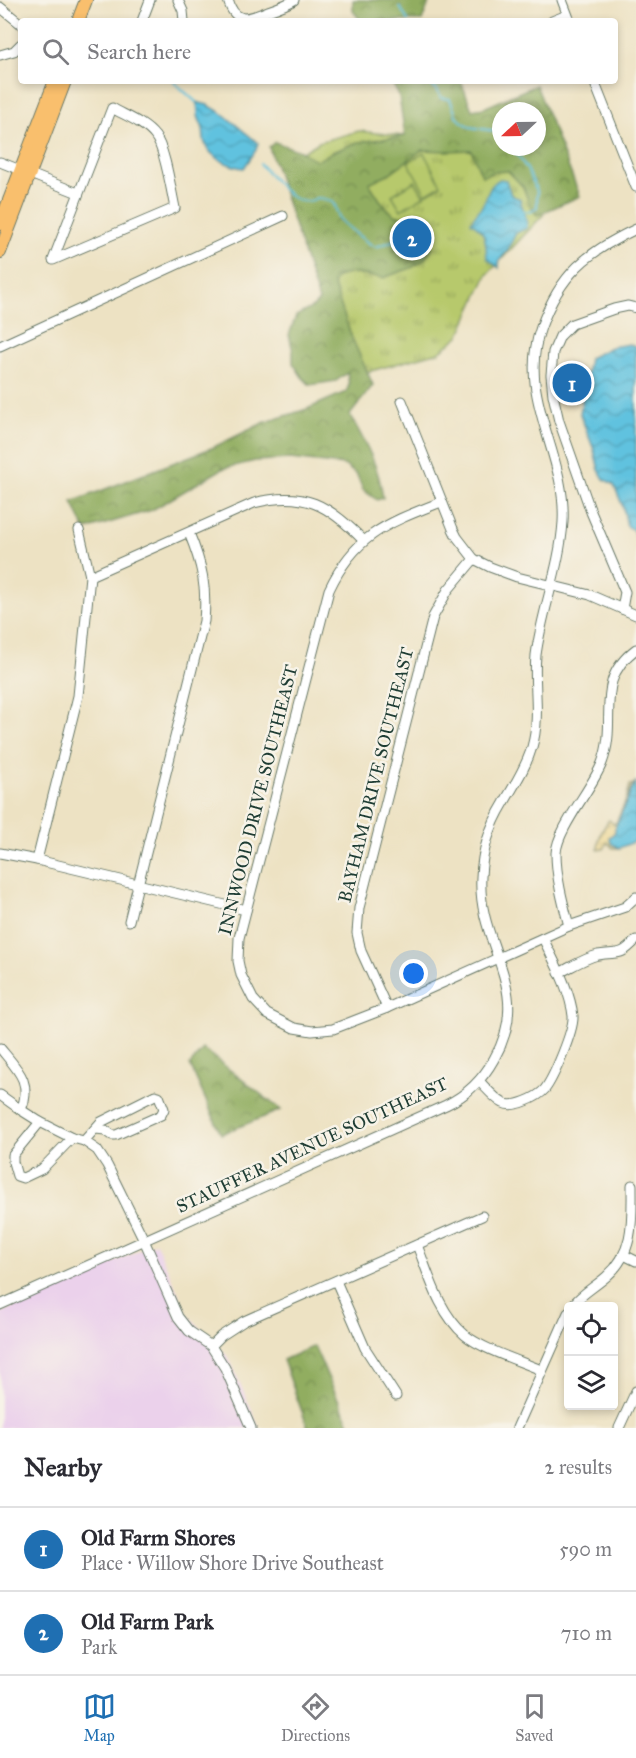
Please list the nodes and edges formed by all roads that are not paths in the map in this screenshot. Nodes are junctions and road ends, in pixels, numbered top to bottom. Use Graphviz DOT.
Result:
graph roads {
  1 [pos="86,0"];
  2 [pos="94,0"];
  3 [pos="150,0"];
  4 [pos="178,0"];
  5 [pos="228,0"];
  6 [pos="294,0"];
  7 [pos="562,0"];
  8 [pos="0,7"];
  9 [pos="79,18"];
  10 [pos="88,18"];
  11 [pos="143,18"];
  12 [pos="183,18"];
  13 [pos="569,18"];
  14 [pos="18,22"];
  15 [pos="18,47"];
  16 [pos="0,55"];
  17 [pos="54,84"];
  18 [pos="64,84"];
  19 [pos="595,84"];
  20 [pos="0,162"];
  21 [pos="25,171"];
  22 [pos="636,187"];
  23 [pos="78,193"];
  24 [pos="283,216"];
  25 [pos="0,225"];
  26 [pos="636,229"];
  27 [pos="0,252"];
  28 [pos="636,308"];
  29 [pos="0,346"];
  30 [pos="402,401"];
  31 [pos="441,502"];
  32 [pos="79,530"];
  33 [pos="189,533"];
  34 [pos="363,540"];
  35 [pos="474,559"];
  36 [pos="90,576"];
  37 [pos="552,585"];
  38 [pos="622,609"];
  39 [pos="636,615"];
  40 [pos="636,649"];
  41 [pos="0,853"];
  42 [pos="38,860"];
  43 [pos="137,885"];
  44 [pos="636,897"];
  45 [pos="246,910"];
  46 [pos="129,921"];
  47 [pos="569,926"];
  48 [pos="543,938"];
  49 [pos="636,940"];
  50 [pos="498,958"];
  51 [pos="559,973"];
  52 [pos="387,1008"];
  53 [pos="0,1048"];
  54 [pos="479,1081"];
  55 [pos="0,1095"];
  56 [pos="21,1110"];
  57 [pos="40,1122"];
  58 [pos="96,1129"];
  59 [pos="72,1138"];
  60 [pos="84,1141"];
  61 [pos="632,1185"];
  62 [pos="482,1216"];
  63 [pos="144,1240"];
  64 [pos="417,1245"];
  65 [pos="624,1255"];
  66 [pos="636,1261"];
  67 [pos="336,1281"];
  68 [pos="576,1302"];
  69 [pos="0,1305"];
  70 [pos="564,1321"];
  71 [pos="211,1346"];
  72 [pos="541,1370"];
  73 [pos="636,1391"];
  74 [pos="396,1396"];
  75 [pos="250,1428"];
  76 [pos="517,1428"];
  77 [pos="619,1428"];
  1 -- 9 [label="main road"];
  2 -- 10 [label="main road"];
  3 -- 11 [label="street"];
  4 -- 12 [label="street"];
  5 -- 6 [label="street"];
  7 -- 13 [label="street"];
  8 -- 14 [label="street"];
  15 -- 16 [label="street"];
  17 -- 21 [label="main road"];
  18 -- 21 [label="main road"];
  19 -- 22 [label="street"];
  20 -- 21 [label="street"];
  21 -- 23 [label="street"];
  21 -- 25 [label="main road"];
  21 -- 27 [label="main road"];
  23 -- 23 [label="street"];
  24 -- 29 [label="street"];
  26 -- 37 [label="street, STAUFFER AVENUE SOUTHEAST"];
  28 -- 38 [label="street"];
  30 -- 31 [label="street"];
  31 -- 34 [label="street, INNWOOD DRIVE SOUTHEAST"];
  31 -- 35 [label="street"];
  32 -- 36 [label="street"];
  33 -- 34 [label="street"];
  33 -- 36 [label="street"];
  33 -- 43 [label="street"];
  34 -- 45 [label="street, INNWOOD DRIVE SOUTHEAST"];
  35 -- 37 [label="street"];
  35 -- 52 [label="street, BAYHAM DRIVE SOUTHEAST"];
  36 -- 42 [label="street"];
  37 -- 38 [label="street"];
  37 -- 50 [label="street, STAUFFER AVENUE SOUTHEAST"];
  38 -- 39 [label="street"];
  40 -- 47 [label="street"];
  41 -- 42 [label="street"];
  42 -- 43 [label="street"];
  43 -- 45 [label="street"];
  43 -- 46 [label="street"];
  44 -- 47 [label="street, INNWOOD DRIVE SOUTHEAST"];
  45 -- 52 [label="street, INNWOOD DRIVE SOUTHEAST"];
  47 -- 48 [label="street, INNWOOD DRIVE SOUTHEAST"];
  48 -- 50 [label="street, INNWOOD DRIVE SOUTHEAST"];
  48 -- 51 [label="street"];
  49 -- 51 [label="street"];
  50 -- 52 [label="street, INNWOOD DRIVE SOUTHEAST"];
  50 -- 54 [label="street, STAUFFER AVENUE SOUTHEAST"];
  51 -- 54 [label="street"];
  53 -- 56 [label="street"];
  54 -- 63 [label="street, STAUFFER AVENUE SOUTHEAST"];
  55 -- 56 [label="street"];
  56 -- 57 [label="street"];
  57 -- 59 [label="street"];
  57 -- 59 [label="street"];
  58 -- 58 [label="street"];
  58 -- 60 [label="street"];
  59 -- 60 [label="street"];
  60 -- 63 [label="street"];
  61 -- 65 [label="street"];
  62 -- 64 [label="street"];
  63 -- 69 [label="street, STAUFFER AVENUE SOUTHEAST"];
  63 -- 71 [label="street"];
  64 -- 67 [label="street"];
  64 -- 72 [label="street"];
  65 -- 66 [label="street"];
  65 -- 68 [label="street"];
  67 -- 71 [label="street"];
  67 -- 74 [label="street"];
  70 -- 72 [label="street"];
  71 -- 75 [label="street"];
  72 -- 76 [label="street"];
  73 -- 77 [label="street"];
}
